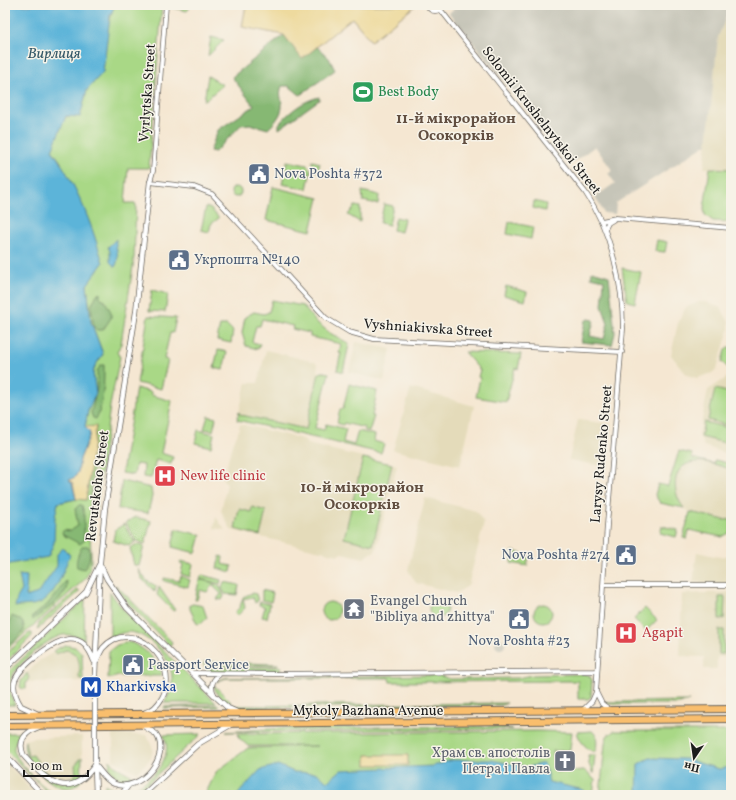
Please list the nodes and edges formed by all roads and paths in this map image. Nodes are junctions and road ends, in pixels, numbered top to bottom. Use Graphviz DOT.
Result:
graph roads {
  1 [pos="166,5"];
  2 [pos="427,5"];
  3 [pos="443,5"];
  4 [pos="440,9"];
  5 [pos="150,182"];
  6 [pos="616,218"];
  7 [pos="602,222"];
  8 [pos="731,228"];
  9 [pos="605,229"];
  10 [pos="622,352"];
  11 [pos="100,562"];
  12 [pos="603,585"];
  13 [pos="731,585"];
  14 [pos="95,664"];
  15 [pos="5,669"];
  16 [pos="597,671"];
  17 [pos="192,673"];
  18 [pos="220,675"];
  19 [pos="596,692"];
  20 [pos="215,696"];
  21 [pos="731,709"];
  22 [pos="583,710"];
  23 [pos="610,710"];
  24 [pos="240,713"];
  25 [pos="141,714"];
  26 [pos="5,715"];
  27 [pos="42,715"];
  28 [pos="731,719"];
  29 [pos="140,724"];
  30 [pos="232,724"];
  31 [pos="5,726"];
  32 [pos="42,726"];
  33 [pos="5,755"];
  34 [pos="95,764"];
  35 [pos="86,783"];
  36 [pos="128,786"];
  37 [pos="51,787"];
  38 [pos="43,795"];
  39 [pos="96,795"];
  40 [pos="121,795"];
  41 [pos="143,795"];
  1 -- 5 [label="street, Vyrlytska Street"];
  2 -- 4 [label="street"];
  3 -- 4 [label="street"];
  4 -- 7 [label="street, Solomii Krushelnytskoi Street"];
  5 -- 10 [label="street, Vyshniakivska Street"];
  5 -- 11 [label="street, Revutskoho Street"];
  6 -- 7 [label="street"];
  6 -- 8 [label="street"];
  6 -- 9 [label="street"];
  7 -- 9 [label="street, Larysy Rudenko Street"];
  9 -- 10 [label="street, Larysy Rudenko Street"];
  10 -- 12 [label="street, Larysy Rudenko Street"];
  11 -- 14 [label="street, Revutskoho Street"];
  11 -- 15 [label="street"];
  11 -- 17 [label="street"];
  12 -- 13 [label="street"];
  12 -- 16 [label="street, Larysy Rudenko Street"];
  14 -- 25 [label="street"];
  14 -- 27 [label="street"];
  14 -- 34 [label="street, Revutskoho Street, bridge"];
  16 -- 18 [label="street"];
  16 -- 19 [label="street, Larysy Rudenko Street"];
  17 -- 18 [label="street"];
  17 -- 20 [label="street"];
  18 -- 20 [label="street"];
  19 -- 22 [label="street"];
  19 -- 23 [label="street"];
  20 -- 24 [label="street"];
  21 -- 23 [label="highway, Mykoly Bazhana Avenue"];
  22 -- 23 [label="highway, Mykoly Bazhana Avenue"];
  22 -- 24 [label="highway, Mykoly Bazhana Avenue"];
  24 -- 25 [label="highway, Mykoly Bazhana Avenue"];
  25 -- 27 [label="highway, Mykoly Bazhana Avenue"];
  26 -- 27 [label="highway, Mykoly Bazhana Avenue"];
  28 -- 30 [label="highway, Mykoly Bazhana Avenue"];
  29 -- 30 [label="highway, Mykoly Bazhana Avenue"];
  29 -- 32 [label="highway, Mykoly Bazhana Avenue"];
  29 -- 36 [label="street"];
  30 -- 41 [label="street"];
  31 -- 32 [label="highway, Mykoly Bazhana Avenue"];
  32 -- 37 [label="street"];
  33 -- 38 [label="street"];
  34 -- 35 [label="street"];
  34 -- 36 [label="street"];
  34 -- 39 [label="street, Revutskoho Street"];
  36 -- 40 [label="street"];
}
